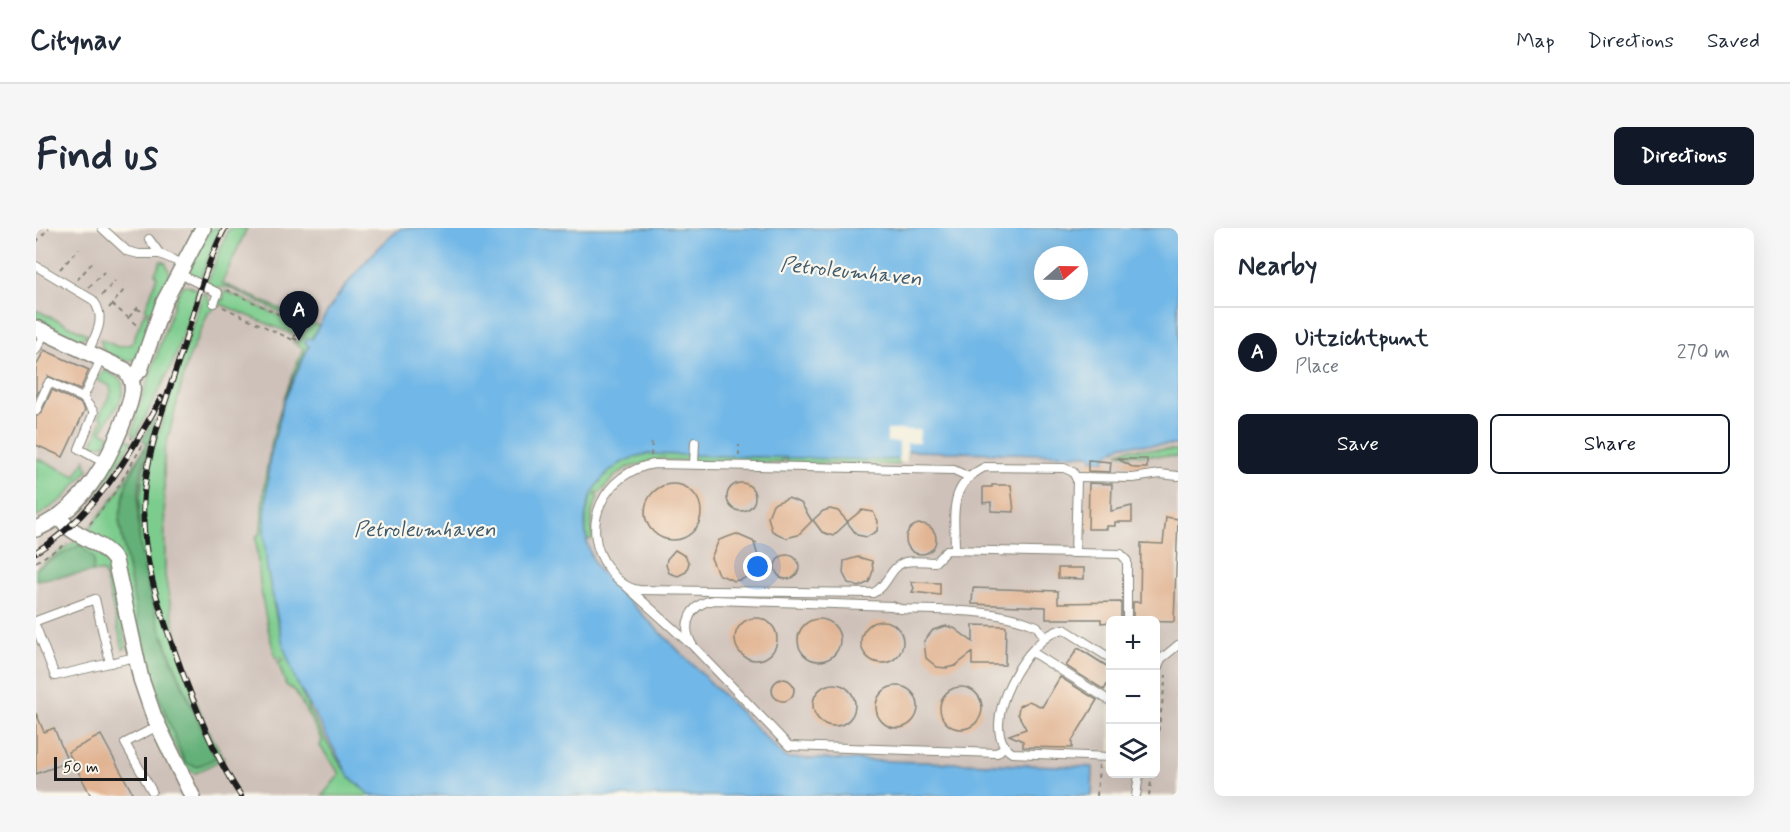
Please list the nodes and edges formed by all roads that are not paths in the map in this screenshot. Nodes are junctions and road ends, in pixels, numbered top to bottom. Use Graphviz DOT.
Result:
graph roads {
  1 [pos="102,228"];
  2 [pos="203,228"];
  3 [pos="149,239"];
  4 [pos="160,254"];
  5 [pos="36,266"];
  6 [pos="180,268"];
  7 [pos="213,303"];
  8 [pos="40,330"];
  9 [pos="36,350"];
  10 [pos="95,355"];
  11 [pos="131,378"];
  12 [pos="83,398"];
  13 [pos="36,411"];
  14 [pos="695,442"];
  15 [pos="694,462"];
  16 [pos="105,463"];
  17 [pos="1175,475"];
  18 [pos="969,477"];
  19 [pos="1076,477"];
  20 [pos="58,517"];
  21 [pos="36,530"];
  22 [pos="955,550"];
  23 [pos="1075,553"];
  24 [pos="623,584"];
  25 [pos="1127,616"];
  26 [pos="36,621"];
  27 [pos="36,627"];
  28 [pos="1044,637"];
  29 [pos="1178,645"];
  30 [pos="693,646"];
  31 [pos="1032,651"];
  32 [pos="1106,655"];
  33 [pos="135,657"];
  34 [pos="110,663"];
  35 [pos="1156,670"];
  36 [pos="1106,698"];
  37 [pos="158,726"];
  38 [pos="1005,746"];
  39 [pos="1106,757"];
  40 [pos="1138,778"];
  41 [pos="152,791"];
  42 [pos="192,796"];
  43 [pos="1136,796"];
  1 -- 4 [label="lane"];
  2 -- 6 [label="street"];
  3 -- 4 [label="lane"];
  4 -- 6 [label="lane"];
  5 -- 10 [label="lane"];
  6 -- 7 [label="lane"];
  6 -- 11 [label="street"];
  8 -- 9 [label="lane"];
  8 -- 10 [label="street"];
  10 -- 11 [label="street"];
  10 -- 12 [label="lane"];
  11 -- 16 [label="street"];
  12 -- 13 [label="lane"];
  12 -- 16 [label="lane"];
  14 -- 15 [label="lane"];
  15 -- 18 [label="lane"];
  15 -- 24 [label="lane"];
  16 -- 20 [label="street"];
  17 -- 19 [label="lane"];
  18 -- 19 [label="lane"];
  18 -- 22 [label="lane"];
  19 -- 23 [label="lane"];
  20 -- 21 [label="street"];
  20 -- 33 [label="street"];
  22 -- 23 [label="lane"];
  22 -- 24 [label="lane"];
  23 -- 25 [label="lane"];
  24 -- 30 [label="lane"];
  26 -- 34 [label="lane"];
  27 -- 34 [label="lane"];
  28 -- 30 [label="lane"];
  28 -- 31 [label="lane"];
  28 -- 32 [label="lane"];
  29 -- 35 [label="lane"];
  30 -- 38 [label="lane"];
  31 -- 36 [label="lane"];
  31 -- 38 [label="lane"];
  33 -- 34 [label="lane"];
  33 -- 37 [label="street"];
  37 -- 41 [label="lane"];
  37 -- 42 [label="street"];
  38 -- 39 [label="lane"];
  40 -- 43 [label="lane"];
}
